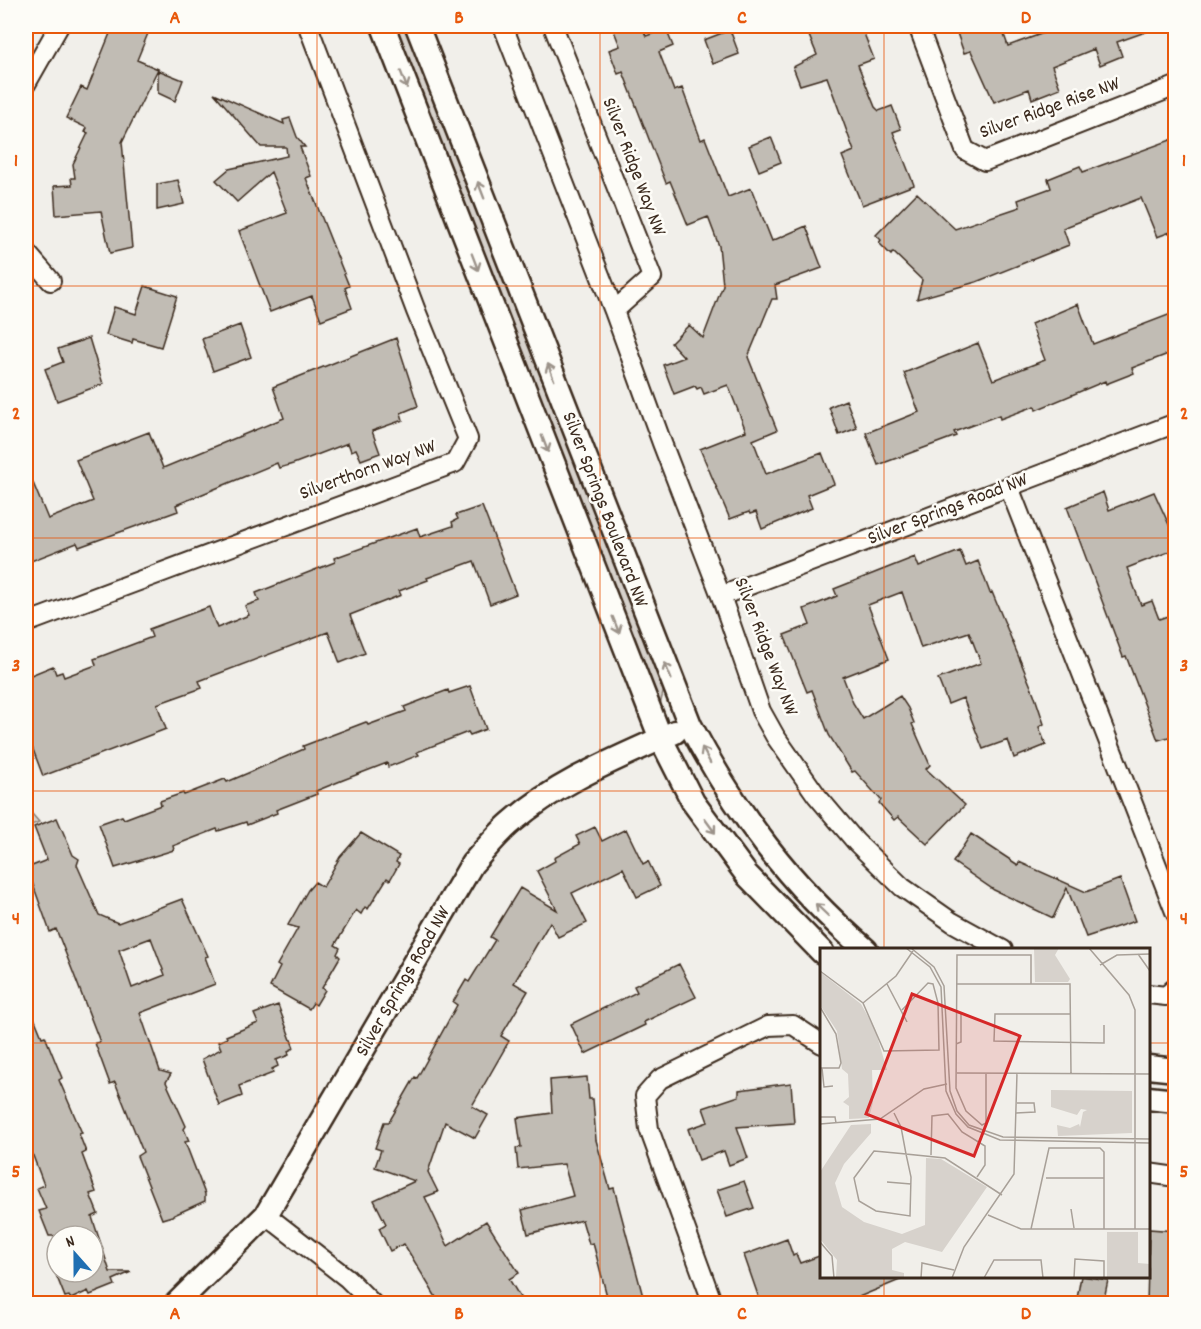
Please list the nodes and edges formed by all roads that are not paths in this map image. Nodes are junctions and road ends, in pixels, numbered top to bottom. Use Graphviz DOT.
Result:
graph roads {
  1 [pos="59,26"];
  2 [pos="309,26"];
  3 [pos="383,26"];
  4 [pos="417,26"];
  5 [pos="503,26"];
  6 [pos="553,26"];
  7 [pos="918,26"];
  8 [pos="26,84"];
  9 [pos="1176,86"];
  10 [pos="26,252"];
  11 [pos="51,281"];
  12 [pos="614,311"];
  13 [pos="1176,423"];
  14 [pos="1009,487"];
  15 [pos="722,596"];
  16 [pos="26,623"];
  17 [pos="690,725"];
  18 [pos="661,738"];
  19 [pos="1176,914"];
  20 [pos="864,948"];
  21 [pos="999,948"];
  22 [pos="820,950"];
  23 [pos="1176,987"];
  24 [pos="1150,994"];
  25 [pos="820,1043"];
  26 [pos="1150,1067"];
  27 [pos="1176,1070"];
  28 [pos="1150,1098"];
  29 [pos="1176,1101"];
  30 [pos="1150,1173"];
  31 [pos="1176,1177"];
  32 [pos="266,1215"];
  33 [pos="176,1304"];
  34 [pos="373,1304"];
  35 [pos="713,1304"];
  1 -- 8 [label="street"];
  2 -- 16 [label="street, Silverthorn Way NW"];
  3 -- 18 [label="street, Silver Springs Boulevard NW, one-way"];
  17 -- 4 [label="street, Silver Springs Boulevard NW, one-way"];
  5 -- 12 [label="street, Silver Ridge Way NW"];
  6 -- 12 [label="street, Silver Ridge Way NW"];
  7 -- 9 [label="street, Silver Ridge Rise NW"];
  10 -- 11 [label="street"];
  12 -- 15 [label="street, Silver Ridge Way NW"];
  13 -- 14 [label="street, Silver Springs Road NW"];
  14 -- 15 [label="street, Silver Springs Road NW"];
  14 -- 19 [label="street"];
  15 -- 21 [label="street, Silver Ridge Way NW"];
  17 -- 18 [label="street, Silver Springs Road NW"];
  20 -- 17 [label="street, Silver Springs Boulevard NW, one-way"];
  18 -- 22 [label="street, Silver Springs Boulevard NW, one-way"];
  18 -- 32 [label="street, Silver Springs Road NW"];
  23 -- 24 [label="street"];
  25 -- 35 [label="street"];
  26 -- 27 [label="street"];
  28 -- 29 [label="street"];
  30 -- 31 [label="street"];
  32 -- 33 [label="street, Silver Springs Road NW"];
  32 -- 34 [label="street"];
}
